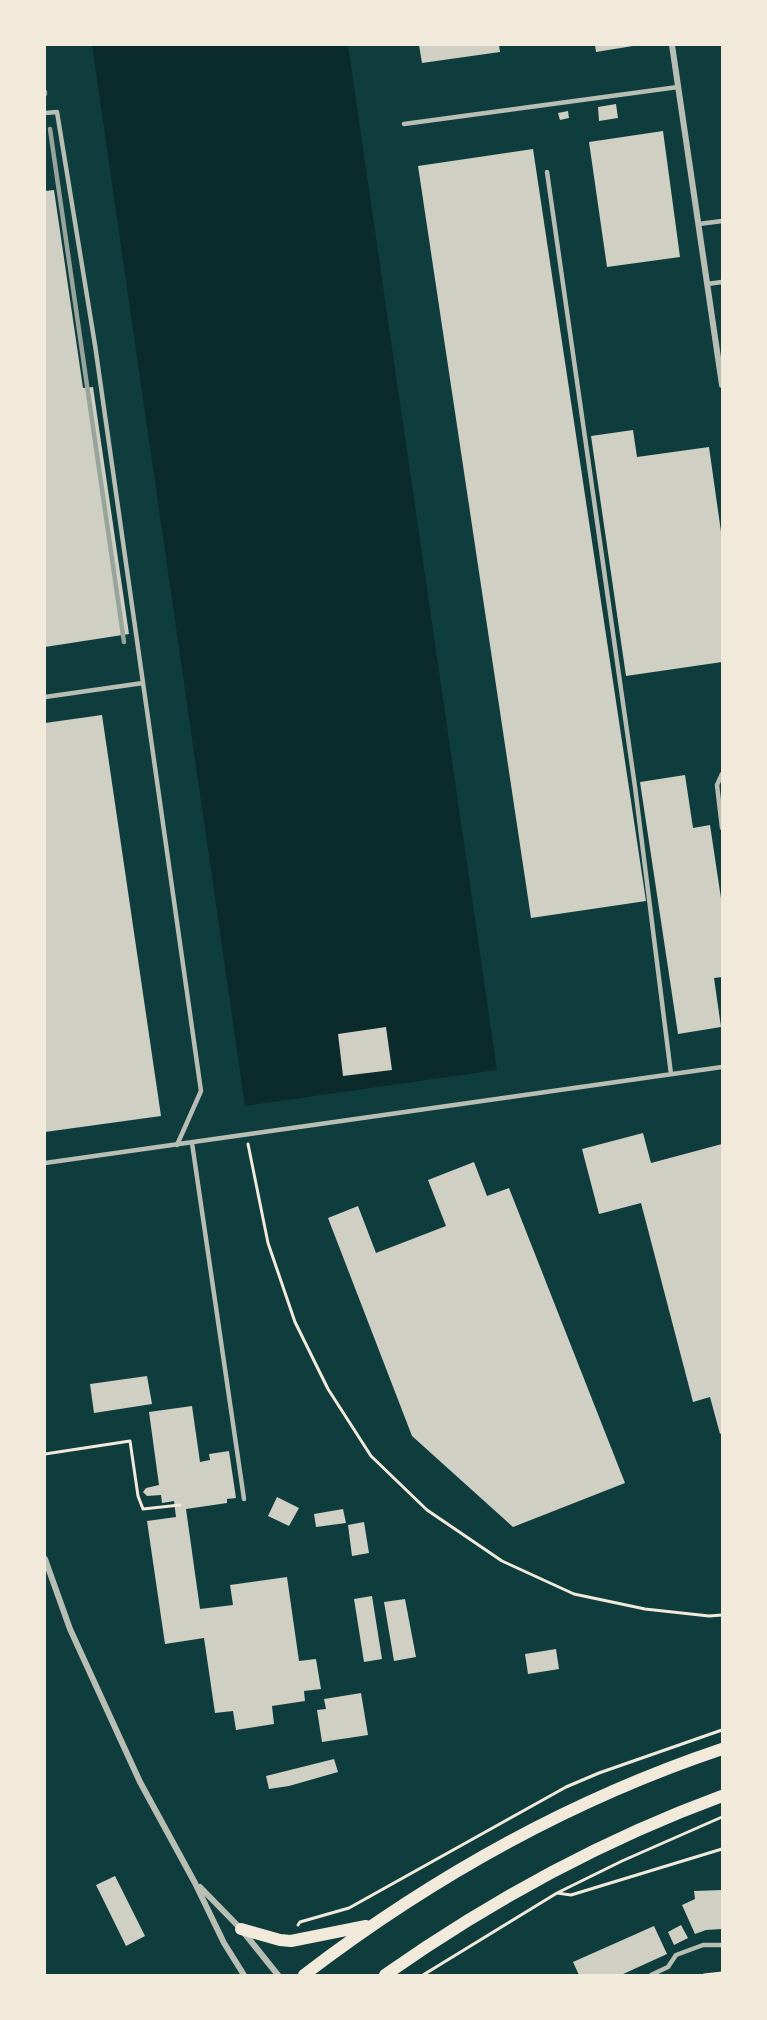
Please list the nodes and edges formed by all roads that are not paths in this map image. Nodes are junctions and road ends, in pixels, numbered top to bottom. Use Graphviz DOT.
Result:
graph roads {
  1 [pos="672,45"];
  2 [pos="678,87"];
  3 [pos="45,113"];
  4 [pos="404,124"];
  5 [pos="547,172"];
  6 [pos="722,221"];
  7 [pos="699,224"];
  8 [pos="722,282"];
  9 [pos="707,284"];
  10 [pos="722,385"];
  11 [pos="143,684"];
  12 [pos="45,697"];
  13 [pos="722,774"];
  14 [pos="722,828"];
  15 [pos="722,1066"];
  16 [pos="671,1074"];
  17 [pos="192,1143"];
  18 [pos="177,1145"];
  19 [pos="45,1163"];
  20 [pos="244,1499"];
  21 [pos="45,1559"];
  22 [pos="722,1749"];
  23 [pos="722,1796"];
  24 [pos="195,1883"];
  25 [pos="373,1924"];
  26 [pos="241,1929"];
  27 [pos="722,1945"];
  28 [pos="244,1975"];
  29 [pos="278,1975"];
  30 [pos="304,1975"];
  31 [pos="385,1975"];
  32 [pos="651,1975"];
  1 -- 2 [label="street"];
  2 -- 4 [label="lane"];
  2 -- 7 [label="street"];
  3 -- 11 [label="lane"];
  5 -- 16 [label="lane"];
  6 -- 7 [label="lane"];
  7 -- 9 [label="street"];
  8 -- 9 [label="lane"];
  9 -- 10 [label="street"];
  11 -- 12 [label="lane"];
  11 -- 18 [label="lane"];
  13 -- 14 [label="lane"];
  15 -- 16 [label="lane"];
  16 -- 17 [label="lane"];
  17 -- 18 [label="lane"];
  17 -- 20 [label="lane"];
  18 -- 19 [label="lane"];
  21 -- 24 [label="street"];
  22 -- 25 [label="main road"];
  23 -- 31 [label="main road"];
  24 -- 26 [label="street"];
  24 -- 28 [label="street"];
  25 -- 26 [label="main road"];
  25 -- 30 [label="main road"];
  26 -- 29 [label="street"];
  27 -- 32 [label="lane"];
}
